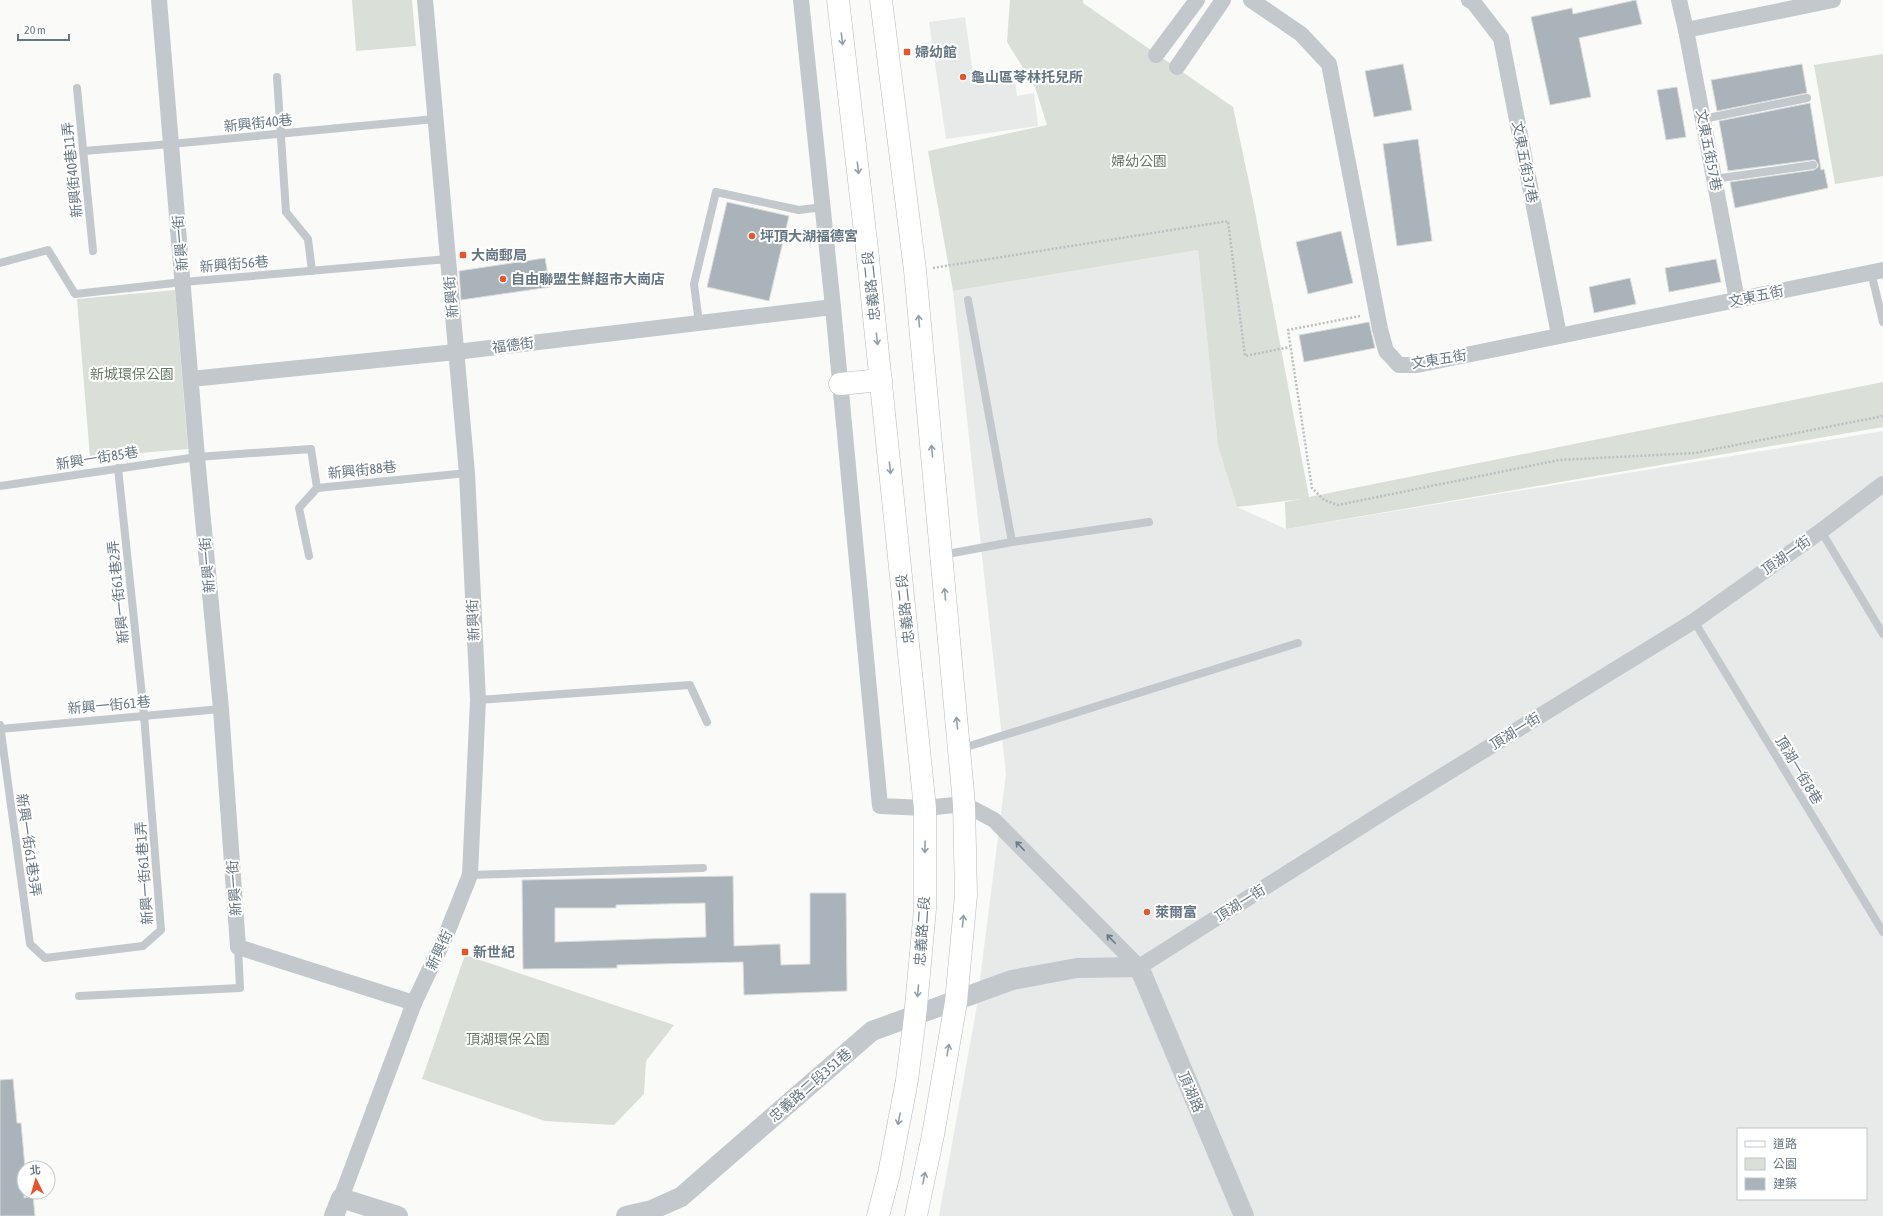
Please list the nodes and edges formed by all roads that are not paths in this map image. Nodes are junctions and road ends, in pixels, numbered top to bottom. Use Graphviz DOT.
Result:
graph roads {
  1 [pos="159,0"];
  2 [pos="425,0"];
  3 [pos="802,0"];
  4 [pos="838,0"];
  5 [pos="881,0"];
  6 [pos="1197,0"];
  7 [pos="1223,0"];
  8 [pos="1251,0"];
  9 [pos="1469,0"];
  10 [pos="1679,0"];
  11 [pos="1833,0"];
  12 [pos="1686,30"];
  13 [pos="1156,55"];
  14 [pos="1177,67"];
  15 [pos="277,77"];
  16 [pos="77,88"];
  17 [pos="1807,98"];
  18 [pos="435,118"];
  19 [pos="1703,119"];
  20 [pos="279,134"];
  21 [pos="172,144"];
  22 [pos="83,151"];
  23 [pos="1813,165"];
  24 [pos="1714,179"];
  25 [pos="823,208"];
  26 [pos="93,251"];
  27 [pos="448,259"];
  28 [pos="0,263"];
  29 [pos="312,271"];
  30 [pos="1877,271"];
  31 [pos="183,282"];
  32 [pos="968,300"];
  33 [pos="1737,300"];
  34 [pos="833,307"];
  35 [pos="1883,322"];
  36 [pos="699,323"];
  37 [pos="1559,335"];
  38 [pos="456,352"];
  39 [pos="192,379"];
  40 [pos="881,380"];
  41 [pos="840,384"];
  42 [pos="197,457"];
  43 [pos="118,468"];
  44 [pos="467,473"];
  45 [pos="1883,484"];
  46 [pos="0,486"];
  47 [pos="317,488"];
  48 [pos="1149,522"];
  49 [pos="1821,531"];
  50 [pos="1012,542"];
  51 [pos="941,555"];
  52 [pos="309,556"];
  53 [pos="1694,621"];
  54 [pos="1883,634"];
  55 [pos="1298,643"];
  56 [pos="478,700"];
  57 [pos="221,709"];
  58 [pos="144,715"];
  59 [pos="707,722"];
  60 [pos="0,725"];
  61 [pos="0,729"];
  62 [pos="959,749"];
  63 [pos="964,804"];
  64 [pos="926,808"];
  65 [pos="703,868"];
  66 [pos="470,875"];
  67 [pos="1883,932"];
  68 [pos="238,947"];
  69 [pos="45,958"];
  70 [pos="1139,967"];
  71 [pos="79,996"];
  72 [pos="956,1002"];
  73 [pos="414,1003"];
  74 [pos="915,1017"];
  75 [pos="338,1207"];
  76 [pos="398,1216"];
  77 [pos="626,1216"];
  78 [pos="878,1216"];
  79 [pos="916,1216"];
  80 [pos="1244,1216"];
  1 -- 21 [label="street, 新興一街"];
  2 -- 18 [label="street, 新興街"];
  3 -- 25 [label="street"];
  4 -- 40 [label="main road, 忠義路二段, one-way"];
  51 -- 5 [label="main road, one-way"];
  6 -- 13 [label="street"];
  7 -- 14 [label="street"];
  8 -- 37 [label="street, 文東五街"];
  9 -- 37 [label="street, 文東五街37巷"];
  10 -- 12 [label="street, 文東五街57巷"];
  11 -- 12 [label="street"];
  12 -- 19 [label="street, 文東五街57巷"];
  15 -- 20 [label="lane"];
  16 -- 22 [label="lane, 新興街40巷11弄"];
  17 -- 19 [label="lane"];
  18 -- 20 [label="lane, 新興街40巷"];
  18 -- 27 [label="street, 新興街"];
  19 -- 24 [label="street, 文東五街57巷"];
  20 -- 21 [label="lane, 新興街40巷"];
  20 -- 29 [label="lane"];
  21 -- 22 [label="lane, 新興街40巷"];
  21 -- 31 [label="street, 新興一街"];
  22 -- 26 [label="lane, 新興街40巷11弄"];
  23 -- 24 [label="lane"];
  24 -- 33 [label="street, 文東五街57巷"];
  25 -- 34 [label="street"];
  25 -- 36 [label="lane"];
  27 -- 29 [label="lane, 新興街56巷"];
  27 -- 38 [label="street, 新興街"];
  28 -- 31 [label="lane, 新興街56巷"];
  29 -- 31 [label="lane, 新興街56巷"];
  30 -- 33 [label="street, 文東五街"];
  30 -- 35 [label="lane"];
  31 -- 39 [label="street, 新興一街"];
  32 -- 50 [label="lane"];
  33 -- 37 [label="street, 文東五街"];
  34 -- 36 [label="street, 福德街"];
  34 -- 41 [label="street"];
  36 -- 38 [label="street, 福德街"];
  38 -- 39 [label="street, 福德街"];
  38 -- 44 [label="street, 新興街"];
  39 -- 42 [label="street, 新興一街"];
  40 -- 41 [label="main road"];
  40 -- 64 [label="main road, 忠義路二段, one-way"];
  41 -- 64 [label="street"];
  42 -- 43 [label="lane, 新興一街85巷"];
  42 -- 47 [label="lane, 新興街88巷"];
  42 -- 57 [label="street, 新興一街"];
  43 -- 46 [label="lane, 新興一街85巷"];
  43 -- 58 [label="lane, 新興一街61巷2弄"];
  44 -- 47 [label="lane, 新興街88巷"];
  44 -- 56 [label="street, 新興街"];
  45 -- 49 [label="street, 頂湖一街"];
  47 -- 52 [label="lane"];
  48 -- 50 [label="lane"];
  49 -- 53 [label="street, 頂湖一街"];
  49 -- 54 [label="lane"];
  50 -- 51 [label="lane"];
  62 -- 51 [label="main road, one-way"];
  53 -- 67 [label="lane, 頂湖一街8巷"];
  53 -- 70 [label="street, 頂湖一街"];
  55 -- 62 [label="lane"];
  56 -- 59 [label="lane"];
  56 -- 66 [label="street, 新興街"];
  57 -- 58 [label="lane, 新興一街61巷"];
  57 -- 68 [label="street, 新興一街"];
  58 -- 61 [label="lane, 新興一街61巷"];
  58 -- 69 [label="lane, 新興一街61巷1弄"];
  60 -- 61 [label="lane, 新興一街61巷3弄"];
  61 -- 69 [label="lane, 新興一街61巷3弄"];
  62 -- 63 [label="main road"];
  63 -- 64 [label="street"];
  70 -- 63 [label="street, 頂湖路, one-way"];
  72 -- 63 [label="main road, one-way"];
  64 -- 74 [label="main road, 忠義路二段, one-way"];
  65 -- 66 [label="lane"];
  66 -- 73 [label="street, 新興街"];
  68 -- 71 [label="lane"];
  68 -- 73 [label="street"];
  70 -- 72 [label="street"];
  70 -- 80 [label="street, 頂湖路"];
  72 -- 74 [label="street, 忠義路二段351巷"];
  79 -- 72 [label="main road, one-way"];
  73 -- 75 [label="street, 新興街"];
  74 -- 77 [label="street, 忠義路二段351巷"];
  74 -- 78 [label="main road, 忠義路二段, one-way"];
  75 -- 76 [label="street"];
}
